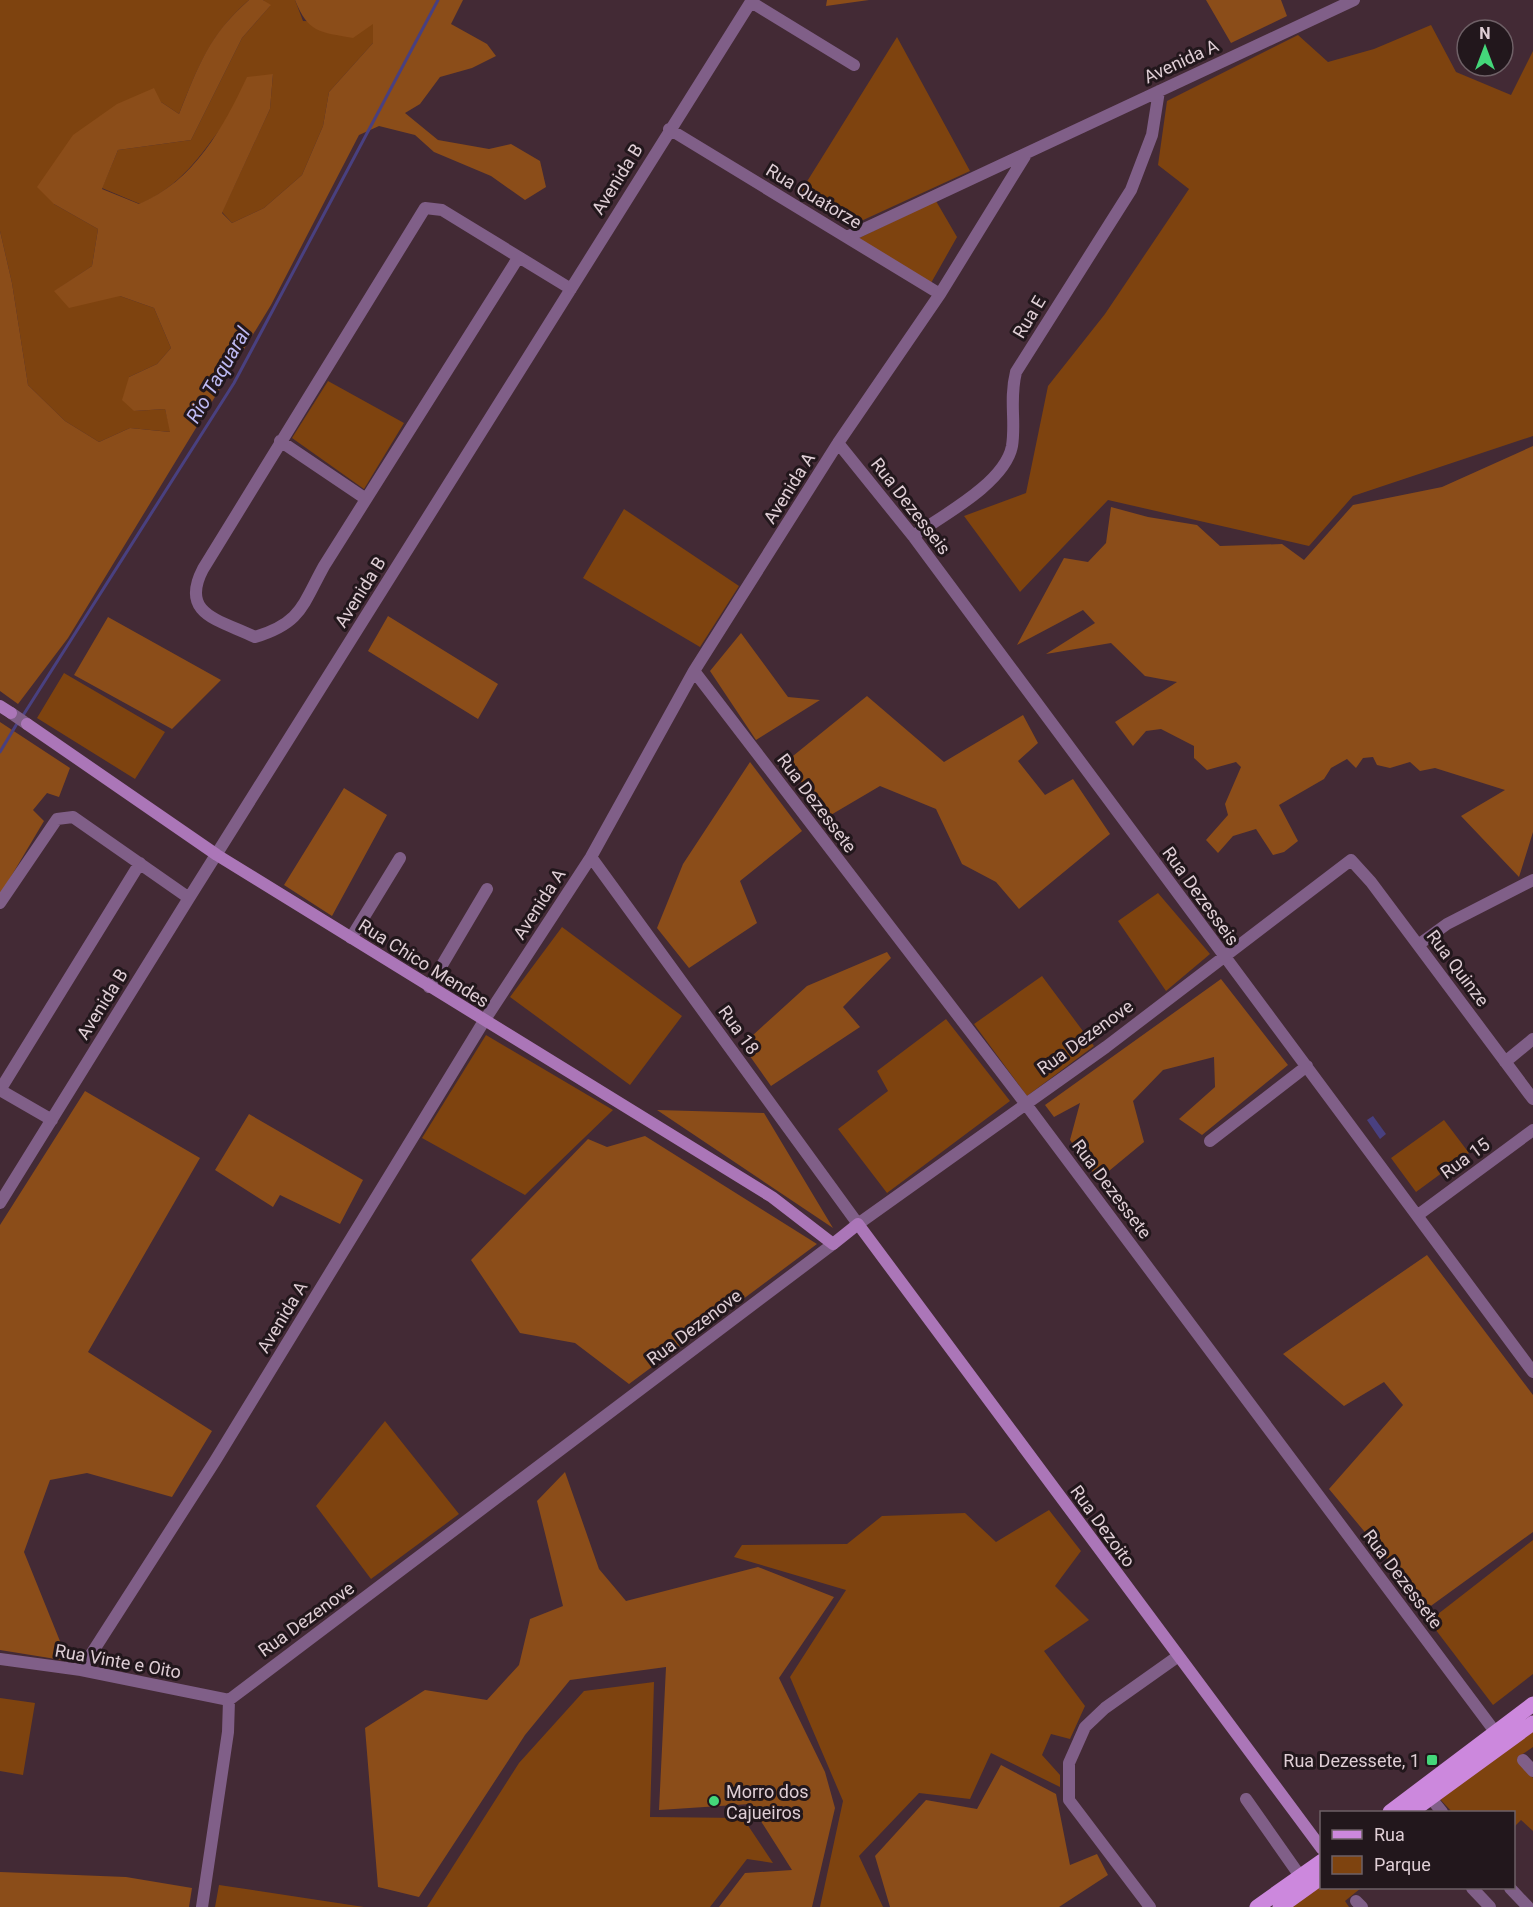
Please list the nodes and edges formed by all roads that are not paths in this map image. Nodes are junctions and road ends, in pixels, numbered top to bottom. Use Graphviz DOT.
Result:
graph roads {
  1 [pos="1354,0"];
  2 [pos="752,1"];
  3 [pos="854,65"];
  4 [pos="1159,91"];
  5 [pos="669,129"];
  6 [pos="1025,156"];
  7 [pos="847,237"];
  8 [pos="519,258"];
  9 [pos="571,289"];
  10 [pos="940,294"];
  11 [pos="280,441"];
  12 [pos="838,443"];
  13 [pos="366,499"];
  14 [pos="913,536"];
  15 [pos="694,671"];
  16 [pos="0,706"];
  17 [pos="11,713"];
  18 [pos="27,724"];
  19 [pos="217,855"];
  20 [pos="591,857"];
  21 [pos="400,858"];
  22 [pos="1351,860"];
  23 [pos="140,863"];
  24 [pos="1533,880"];
  25 [pos="487,890"];
  26 [pos="189,898"];
  27 [pos="0,903"];
  28 [pos="351,938"];
  29 [pos="1418,945"];
  30 [pos="1224,956"];
  31 [pos="429,987"];
  32 [pos="484,1021"];
  33 [pos="1533,1039"];
  34 [pos="1505,1062"];
  35 [pos="1307,1066"];
  36 [pos="0,1090"];
  37 [pos="1533,1099"];
  38 [pos="1025,1103"];
  39 [pos="52,1120"];
  40 [pos="1533,1130"];
  41 [pos="1210,1141"];
  42 [pos="0,1203"];
  43 [pos="1418,1215"];
  44 [pos="858,1224"];
  45 [pos="833,1244"];
  46 [pos="1533,1372"];
  47 [pos="1177,1657"];
  48 [pos="0,1659"];
  49 [pos="81,1671"];
  50 [pos="229,1700"];
  51 [pos="1533,1704"];
  52 [pos="1533,1723"];
  53 [pos="1496,1733"];
  54 [pos="1522,1760"];
  55 [pos="1533,1771"];
  56 [pos="1430,1797"];
  57 [pos="1246,1799"];
  58 [pos="1391,1811"];
  59 [pos="1412,1811"];
  60 [pos="1441,1811"];
  61 [pos="1320,1846"];
  62 [pos="1320,1862"];
  63 [pos="1300,1876"];
  64 [pos="1320,1878"];
  65 [pos="1474,1889"];
  66 [pos="1512,1889"];
  67 [pos="202,1907"];
  68 [pos="1150,1907"];
  69 [pos="1257,1907"];
  70 [pos="1280,1907"];
  71 [pos="1490,1907"];
  72 [pos="1528,1907"];
  1 -- 4 [label="street, Avenida A"];
  2 -- 3 [label="street"];
  2 -- 5 [label="street, Avenida B"];
  4 -- 6 [label="street, Avenida A"];
  4 -- 14 [label="street, Rua E"];
  5 -- 7 [label="street, Rua Quatorze"];
  5 -- 9 [label="street, Avenida B"];
  6 -- 7 [label="street, Avenida A"];
  6 -- 10 [label="street, Avenida A"];
  7 -- 10 [label="street, Rua Quatorze"];
  8 -- 9 [label="street"];
  8 -- 11 [label="street"];
  8 -- 13 [label="street"];
  9 -- 19 [label="street, Avenida B"];
  10 -- 12 [label="street, Avenida A"];
  11 -- 13 [label="street"];
  11 -- 13 [label="street"];
  12 -- 14 [label="street, Rua Dezesseis"];
  12 -- 15 [label="street, Avenida A"];
  14 -- 30 [label="street, Rua Dezesseis"];
  15 -- 20 [label="street, Avenida A"];
  15 -- 38 [label="street, Rua Dezessete"];
  16 -- 17 [label="main road, Rua Chico Mendes"];
  17 -- 18 [label="street, Rua Chico Mendes"];
  18 -- 19 [label="main road, Rua Chico Mendes"];
  19 -- 26 [label="street, Avenida B"];
  19 -- 28 [label="main road, Rua Chico Mendes"];
  20 -- 32 [label="street, Avenida A"];
  20 -- 44 [label="street, Rua 18"];
  21 -- 28 [label="street"];
  22 -- 29 [label="street, Rua Quinze"];
  22 -- 30 [label="street, Rua Dezenove"];
  23 -- 26 [label="street"];
  23 -- 27 [label="street"];
  23 -- 36 [label="street"];
  24 -- 29 [label="street"];
  25 -- 31 [label="street"];
  26 -- 39 [label="street, Avenida B"];
  28 -- 31 [label="main road, Rua Chico Mendes"];
  29 -- 34 [label="street, Rua Quinze"];
  30 -- 35 [label="street, Rua Dezesseis"];
  30 -- 38 [label="street, Rua Dezenove"];
  31 -- 32 [label="main road, Rua Chico Mendes"];
  32 -- 45 [label="main road, Rua Chico Mendes"];
  32 -- 49 [label="street, Avenida A"];
  33 -- 34 [label="street"];
  34 -- 37 [label="street, Rua Quinze"];
  35 -- 41 [label="street"];
  35 -- 43 [label="street, Rua Dezesseis"];
  36 -- 39 [label="street"];
  38 -- 44 [label="street, Rua Dezenove"];
  38 -- 53 [label="street, Rua Dezessete"];
  39 -- 42 [label="street, Avenida B"];
  40 -- 43 [label="street, Rua 15"];
  43 -- 46 [label="street, Rua Dezesseis"];
  44 -- 45 [label="main road, Rua Dezenove"];
  44 -- 47 [label="main road, Rua Dezoito"];
  45 -- 50 [label="street, Rua Dezenove"];
  47 -- 61 [label="main road, Rua Dezoito"];
  47 -- 68 [label="street"];
  48 -- 49 [label="street, Rua Vinte e Oito"];
  49 -- 50 [label="street, Rua Vinte e Oito"];
  50 -- 67 [label="street"];
  51 -- 53 [label="main road"];
  52 -- 56 [label="main road"];
  53 -- 58 [label="main road"];
  54 -- 55 [label="street"];
  56 -- 59 [label="main road"];
  56 -- 60 [label="street"];
  57 -- 63 [label="street"];
  62 -- 63 [label="main road"];
  63 -- 69 [label="main road"];
  64 -- 70 [label="main road"];
  65 -- 71 [label="street"];
  66 -- 72 [label="street"];
}
